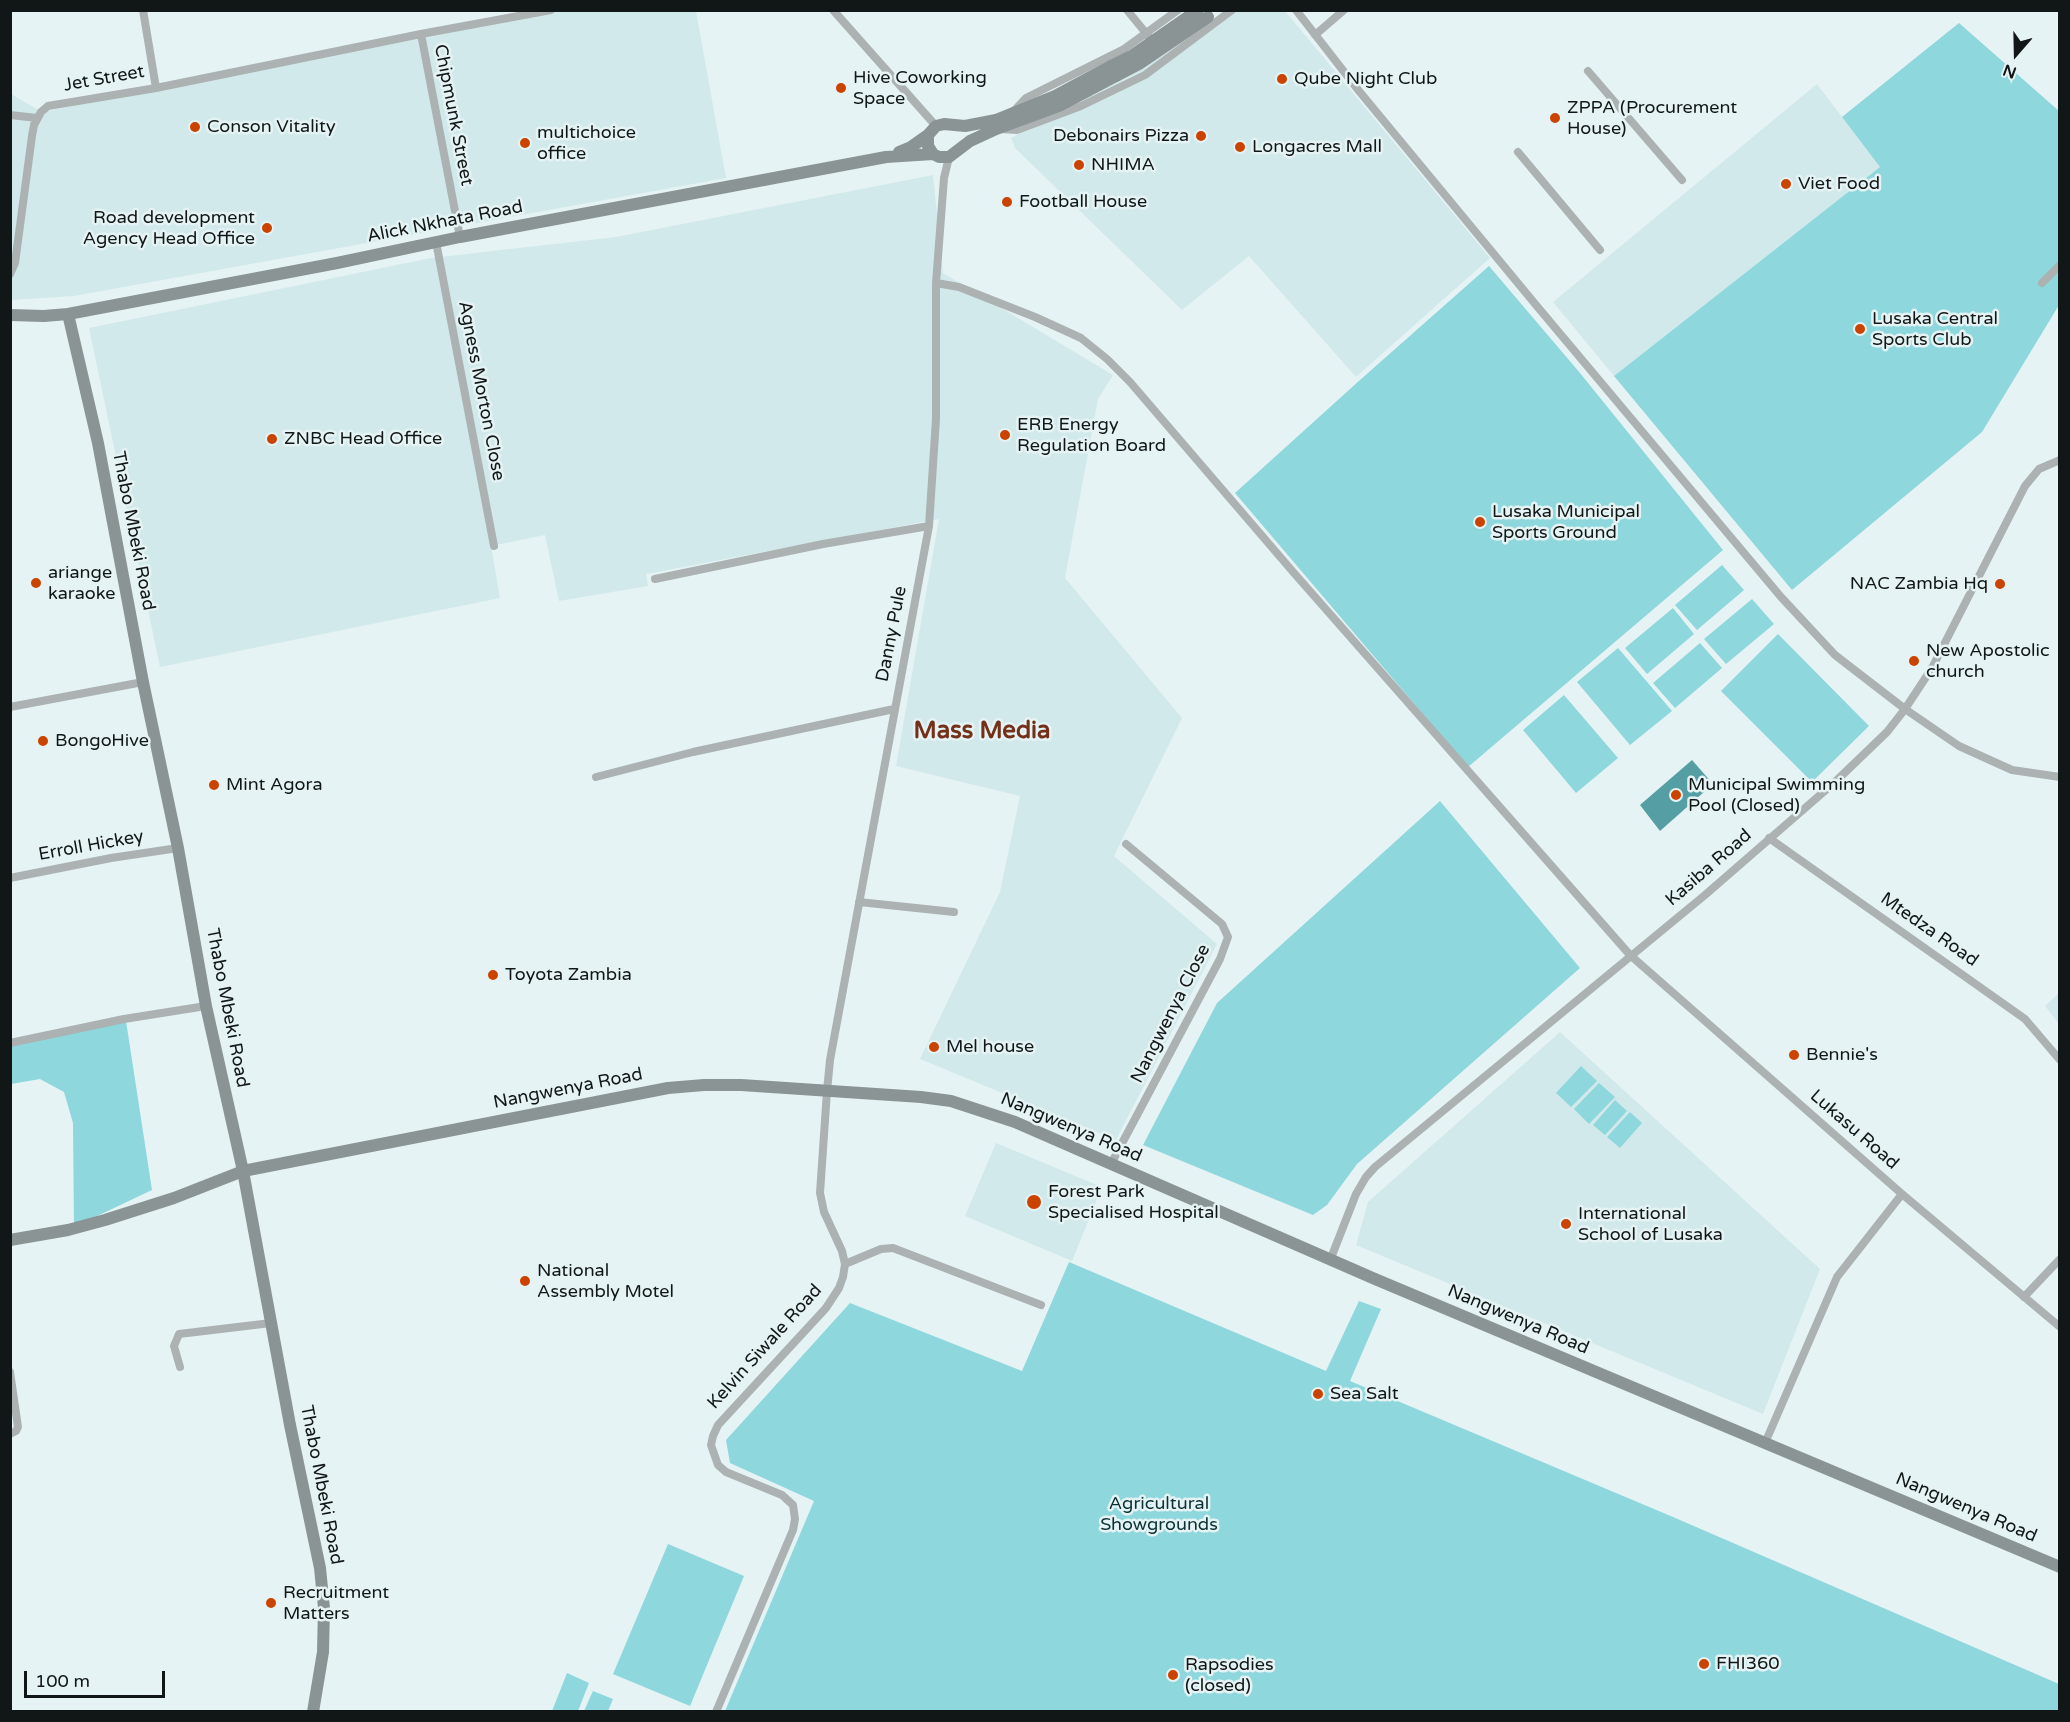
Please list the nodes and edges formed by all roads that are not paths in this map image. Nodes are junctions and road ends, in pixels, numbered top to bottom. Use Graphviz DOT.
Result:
graph roads {
  1 [pos="143,10"];
  2 [pos="551,10"];
  3 [pos="833,10"];
  4 [pos="1127,10"];
  5 [pos="1178,10"];
  6 [pos="1232,10"];
  7 [pos="1296,10"];
  8 [pos="1344,10"];
  9 [pos="1207,13"];
  10 [pos="1146,33"];
  11 [pos="420,34"];
  12 [pos="1315,35"];
  13 [pos="1166,60"];
  14 [pos="1114,71"];
  15 [pos="1587,71"];
  16 [pos="156,88"];
  17 [pos="1012,114"];
  18 [pos="10,115"];
  19 [pos="37,118"];
  20 [pos="953,126"];
  21 [pos="996,129"];
  22 [pos="932,130"];
  23 [pos="1518,152"];
  24 [pos="953,154"];
  25 [pos="934,155"];
  26 [pos="886,157"];
  27 [pos="944,178"];
  28 [pos="1682,180"];
  29 [pos="460,237"];
  30 [pos="435,242"];
  31 [pos="1600,250"];
  32 [pos="2060,265"];
  33 [pos="10,274"];
  34 [pos="936,283"];
  35 [pos="2042,283"];
  36 [pos="68,314"];
  37 [pos="10,315"];
  38 [pos="2060,460"];
  39 [pos="929,526"];
  40 [pos="494,546"];
  41 [pos="655,579"];
  42 [pos="143,682"];
  43 [pos="10,707"];
  44 [pos="894,709"];
  45 [pos="1905,709"];
  46 [pos="596,777"];
  47 [pos="2060,777"];
  48 [pos="1768,838"];
  49 [pos="1126,844"];
  50 [pos="178,848"];
  51 [pos="10,878"];
  52 [pos="859,902"];
  53 [pos="954,912"];
  54 [pos="1630,955"];
  55 [pos="206,1006"];
  56 [pos="10,1043"];
  57 [pos="2060,1060"];
  58 [pos="827,1091"];
  59 [pos="1112,1164"];
  60 [pos="243,1172"];
  61 [pos="1902,1194"];
  62 [pos="10,1240"];
  63 [pos="1331,1258"];
  64 [pos="2060,1259"];
  65 [pos="845,1264"];
  66 [pos="2024,1297"];
  67 [pos="1041,1305"];
  68 [pos="271,1323"];
  69 [pos="2060,1327"];
  70 [pos="180,1367"];
  71 [pos="10,1372"];
  72 [pos="10,1434"];
  73 [pos="1765,1443"];
  74 [pos="2060,1567"];
  75 [pos="313,1712"];
  76 [pos="716,1712"];
  1 -- 16 [label="street, Jet Street"];
  2 -- 11 [label="street"];
  3 -- 22 [label="street"];
  4 -- 10 [label="street"];
  5 -- 10 [label="street"];
  6 -- 13 [label="street"];
  7 -- 12 [label="street"];
  8 -- 12 [label="street"];
  9 -- 14 [label="main road, bridge"];
  10 -- 13 [label="street"];
  10 -- 17 [label="street"];
  11 -- 16 [label="street"];
  11 -- 29 [label="street, Chipmunk Street"];
  12 -- 45 [label="street"];
  13 -- 21 [label="street"];
  14 -- 17 [label="main road"];
  14 -- 21 [label="main road"];
  15 -- 28 [label="street"];
  16 -- 19 [label="street, Jet Street"];
  17 -- 20 [label="main road"];
  18 -- 19 [label="street"];
  19 -- 33 [label="street"];
  20 -- 22 [label="main road"];
  20 -- 24 [label="main road"];
  21 -- 24 [label="main road"];
  22 -- 25 [label="main road"];
  22 -- 26 [label="main road, Alick Nkhata Road"];
  23 -- 31 [label="street"];
  24 -- 25 [label="main road"];
  24 -- 27 [label="street, Danny Pule"];
  25 -- 26 [label="main road, Alick Nkhata Road"];
  25 -- 27 [label="street, Danny Pule"];
  26 -- 29 [label="main road, Alick Nkhata Road"];
  27 -- 34 [label="street, Danny Pule"];
  29 -- 30 [label="main road, Alick Nkhata Road"];
  30 -- 36 [label="main road, Alick Nkhata Road"];
  30 -- 40 [label="street, Agness Morton Close"];
  32 -- 35 [label="street"];
  34 -- 39 [label="street, Danny Pule"];
  34 -- 54 [label="street, Lukasu Road"];
  36 -- 37 [label="main road, Alick Nkhata Road"];
  36 -- 42 [label="main road, Thabo Mbeki Road"];
  38 -- 45 [label="street, Kasiba Road"];
  39 -- 41 [label="street"];
  39 -- 44 [label="street, Danny Pule"];
  42 -- 43 [label="street"];
  42 -- 50 [label="main road, Thabo Mbeki Road"];
  44 -- 46 [label="street"];
  44 -- 52 [label="street, Danny Pule"];
  45 -- 47 [label="street"];
  45 -- 48 [label="street, Kasiba Road"];
  48 -- 54 [label="street, Kasiba Road"];
  48 -- 57 [label="street, Mtedza Road"];
  49 -- 59 [label="street, Nangwenya Close"];
  50 -- 51 [label="street, Erroll Hickey"];
  50 -- 55 [label="main road, Thabo Mbeki Road"];
  52 -- 53 [label="street"];
  52 -- 58 [label="street, Danny Pule"];
  54 -- 61 [label="street, Lukasu Road"];
  54 -- 63 [label="street, Kasiba Road"];
  55 -- 56 [label="street"];
  55 -- 60 [label="main road, Thabo Mbeki Road"];
  58 -- 59 [label="main road, Nangwenya Road"];
  58 -- 60 [label="main road, Nangwenya Road"];
  58 -- 65 [label="street"];
  59 -- 63 [label="main road, Nangwenya Road"];
  60 -- 62 [label="main road, Nangwenya Road"];
  60 -- 68 [label="main road, Thabo Mbeki Road"];
  61 -- 66 [label="street, Lukasu Road"];
  61 -- 73 [label="street"];
  63 -- 73 [label="main road, Nangwenya Road"];
  64 -- 66 [label="street"];
  65 -- 67 [label="street"];
  65 -- 76 [label="street, Kelvin Siwale Road"];
  66 -- 69 [label="street, Lukasu Road"];
  68 -- 70 [label="street"];
  68 -- 75 [label="main road, Thabo Mbeki Road"];
  71 -- 72 [label="street"];
  73 -- 74 [label="main road, Nangwenya Road"];
}
